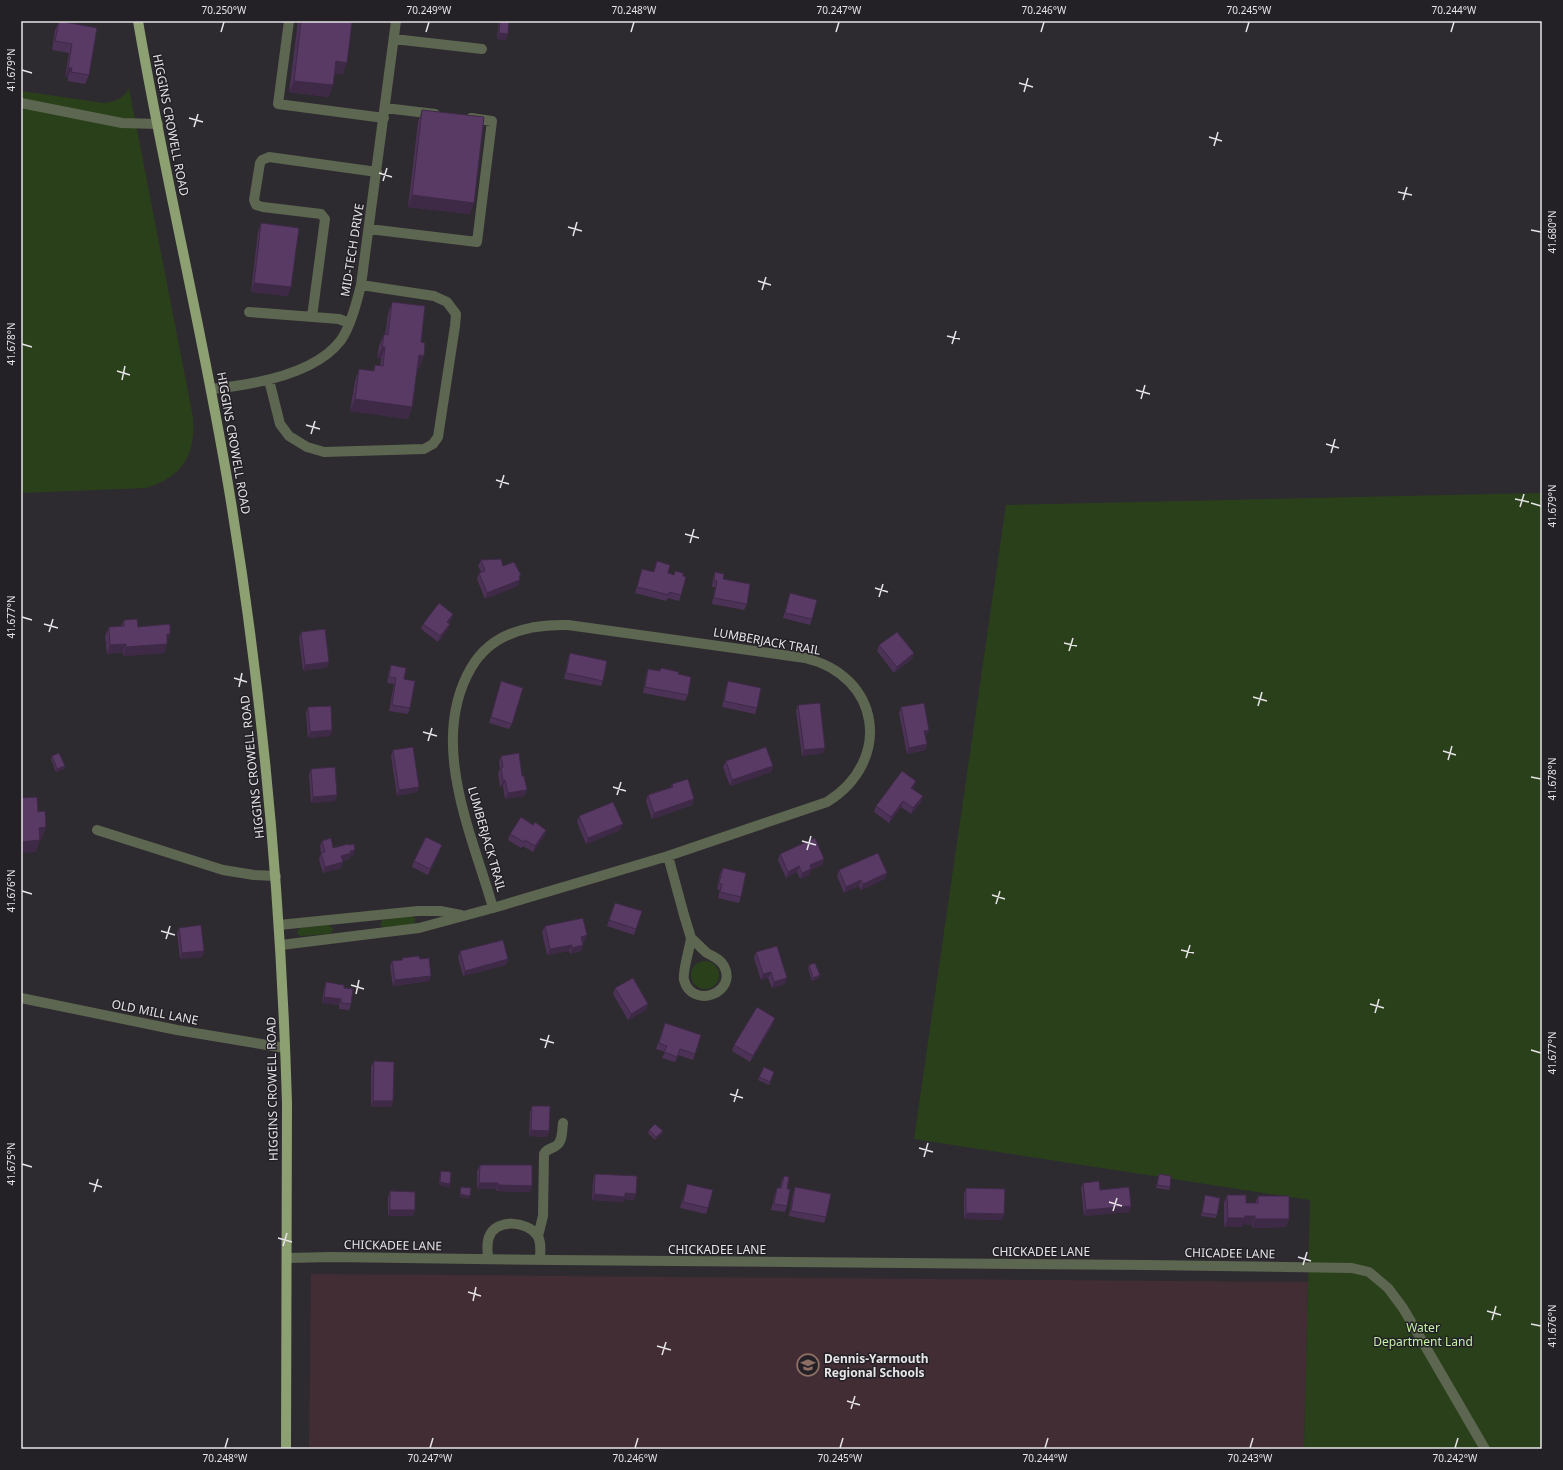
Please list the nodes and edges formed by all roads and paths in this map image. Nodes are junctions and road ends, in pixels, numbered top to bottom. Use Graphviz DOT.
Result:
graph roads {
  1 [pos="138,21"];
  2 [pos="289,21"];
  3 [pos="396,21"];
  4 [pos="394,39"];
  5 [pos="482,49"];
  6 [pos="21,103"];
  7 [pos="385,108"];
  8 [pos="446,115"];
  9 [pos="462,117"];
  10 [pos="384,118"];
  11 [pos="158,124"];
  12 [pos="377,172"];
  13 [pos="369,229"];
  14 [pos="361,285"];
  15 [pos="249,312"];
  16 [pos="312,317"];
  17 [pos="349,323"];
  18 [pos="269,380"];
  19 [pos="212,389"];
  20 [pos="97,830"];
  21 [pos="668,856"];
  22 [pos="276,876"];
  23 [pos="493,908"];
  24 [pos="462,916"];
  25 [pos="355,917"];
  26 [pos="279,925"];
  27 [pos="357,935"];
  28 [pos="692,938"];
  29 [pos="281,945"];
  30 [pos="21,998"];
  31 [pos="285,1048"];
  32 [pos="563,1123"];
  33 [pos="538,1236"];
  34 [pos="287,1258"];
  35 [pos="488,1259"];
  36 [pos="540,1260"];
  37 [pos="1147,1265"];
  38 [pos="286,1449"];
  39 [pos="1485,1449"];
  1 -- 11 [label="main road, HIGGINS CROWELL ROAD"];
  2 -- 10 [label="street"];
  3 -- 4 [label="street, MID-TECH DRIVE"];
  4 -- 5 [label="street"];
  4 -- 7 [label="street, MID-TECH DRIVE"];
  6 -- 11 [label="street"];
  7 -- 8 [label="street"];
  7 -- 10 [label="street, MID-TECH DRIVE"];
  9 -- 13 [label="street"];
  10 -- 12 [label="street, MID-TECH DRIVE"];
  11 -- 19 [label="main road, HIGGINS CROWELL ROAD"];
  12 -- 13 [label="street, MID-TECH DRIVE"];
  12 -- 16 [label="street"];
  13 -- 14 [label="street, MID-TECH DRIVE"];
  14 -- 17 [label="street, MID-TECH DRIVE"];
  14 -- 18 [label="street"];
  15 -- 16 [label="street"];
  16 -- 17 [label="street"];
  17 -- 18 [label="street, MID-TECH DRIVE"];
  18 -- 19 [label="street, MID-TECH DRIVE"];
  19 -- 22 [label="main road, HIGGINS CROWELL ROAD"];
  20 -- 22 [label="street"];
  21 -- 23 [label="street, LUMBERJACK TRAIL"];
  21 -- 23 [label="street, LUMBERJACK TRAIL"];
  21 -- 28 [label="street"];
  22 -- 26 [label="main road, HIGGINS CROWELL ROAD"];
  23 -- 24 [label="street, LUMBERJACK TRAIL"];
  24 -- 25 [label="street, LUMBERJACK TRAIL"];
  24 -- 27 [label="street, LUMBERJACK TRAIL"];
  25 -- 26 [label="street, LUMBERJACK TRAIL"];
  25 -- 27 [label="street"];
  26 -- 29 [label="main road, HIGGINS CROWELL ROAD"];
  27 -- 29 [label="street, LUMBERJACK TRAIL"];
  28 -- 28 [label="street"];
  29 -- 31 [label="main road, HIGGINS CROWELL ROAD"];
  30 -- 31 [label="street, OLD MILL LANE"];
  31 -- 34 [label="main road, HIGGINS CROWELL ROAD"];
  32 -- 33 [label="street"];
  33 -- 35 [label="street"];
  33 -- 36 [label="street"];
  34 -- 35 [label="street, CHICKADEE LANE"];
  34 -- 38 [label="main road, HIGGINS CROWELL ROAD"];
  35 -- 36 [label="street, CHICKADEE LANE"];
  36 -- 37 [label="street, CHICKADEE LANE"];
  37 -- 39 [label="street, CHICADEE LANE"];
}
